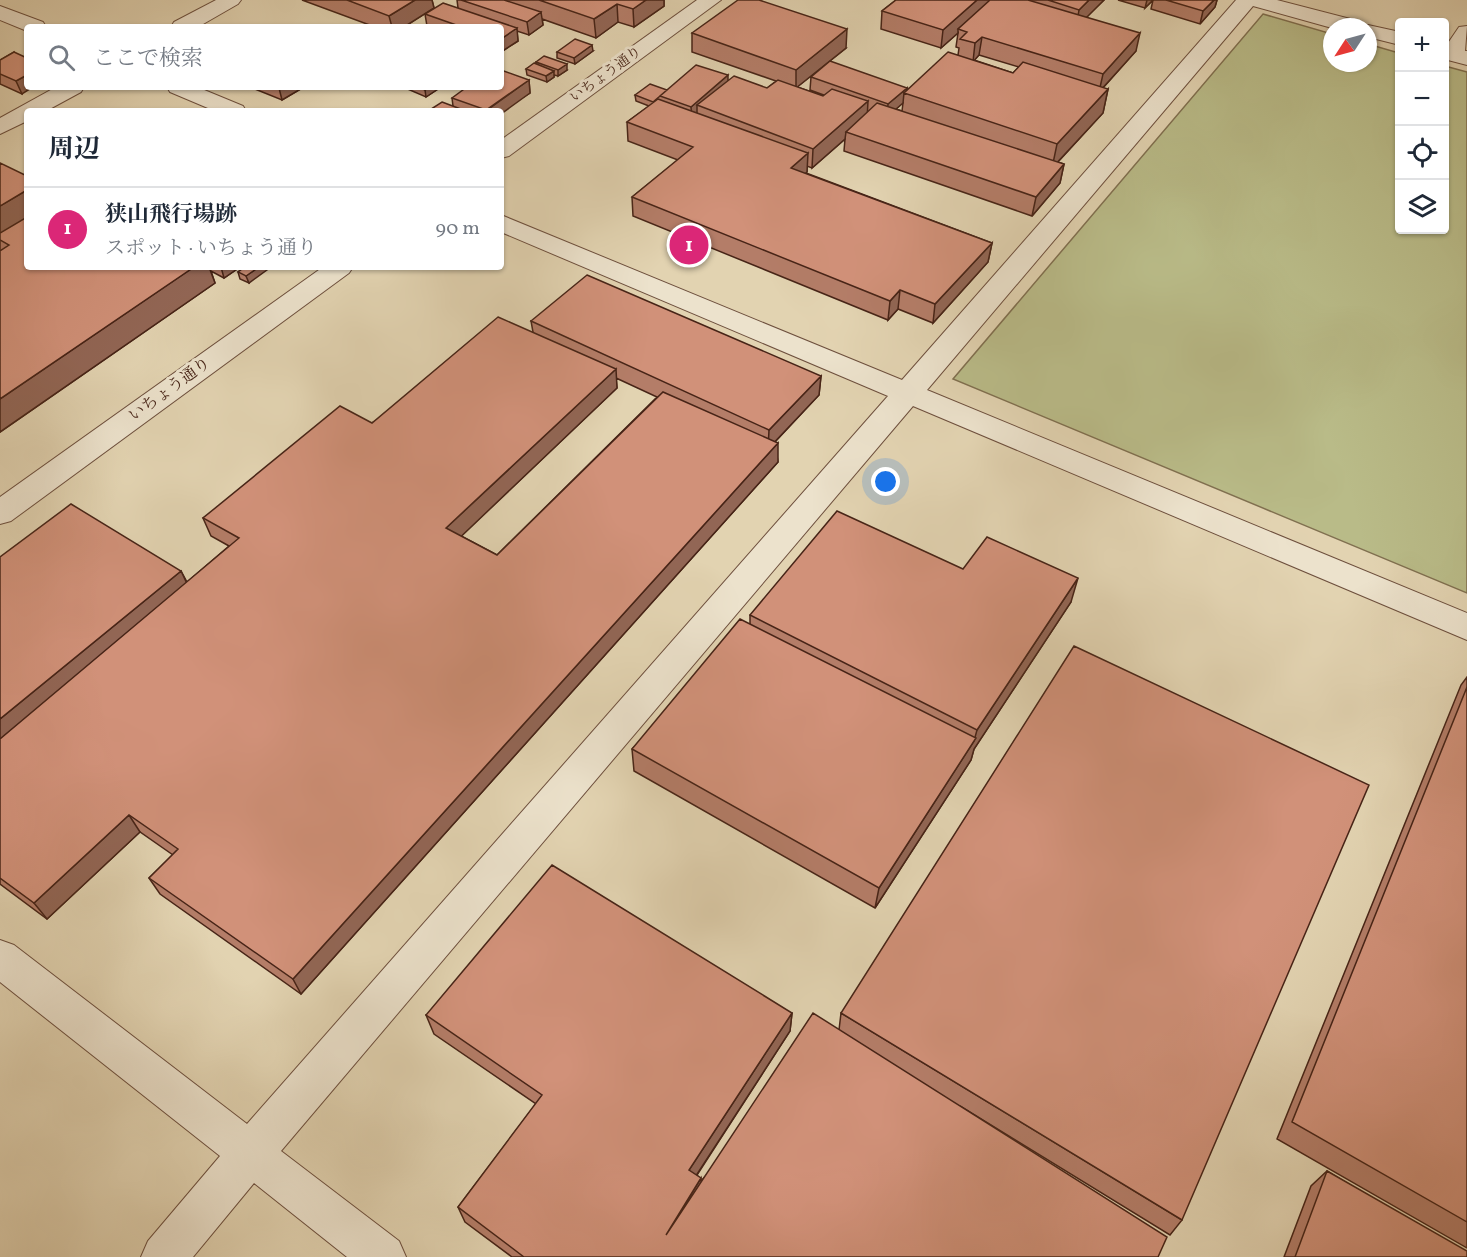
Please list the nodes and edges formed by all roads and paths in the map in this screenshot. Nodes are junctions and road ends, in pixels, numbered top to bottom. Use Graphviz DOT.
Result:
graph roads {
  1 [pos="231,0"];
  2 [pos="711,0"];
  3 [pos="1247,0"];
  4 [pos="1253,0"];
  5 [pos="0,12"];
  6 [pos="1323,19"];
  7 [pos="28,24"];
  8 [pos="187,24"];
  9 [pos="1467,32"];
  10 [pos="1377,33"];
  11 [pos="1395,38"];
  12 [pos="1455,54"];
  13 [pos="68,90"];
  14 [pos="185,90"];
  15 [pos="35,108"];
  16 [pos="228,108"];
  17 [pos="24,114"];
  18 [pos="0,127"];
  19 [pos="504,149"];
  20 [pos="504,224"];
  21 [pos="336,270"];
  22 [pos="909,392"];
  23 [pos="0,513"];
  24 [pos="1467,627"];
  25 [pos="0,958"];
  26 [pos="250,1154"];
  27 [pos="164,1257"];
  28 [pos="383,1257"];
  1 -- 8 [label="street"];
  2 -- 19 [label="street, いちょう通り"];
  3 -- 22 [label="street"];
  4 -- 6 [label="street"];
  5 -- 7 [label="street"];
  9 -- 12 [label="street"];
  10 -- 11 [label="street"];
  13 -- 15 [label="street"];
  14 -- 16 [label="street"];
  17 -- 18 [label="street"];
  20 -- 22 [label="street"];
  21 -- 23 [label="street, いちょう通り"];
  22 -- 24 [label="street"];
  22 -- 26 [label="street"];
  25 -- 26 [label="street"];
  26 -- 27 [label="street"];
  26 -- 28 [label="street"];
}
